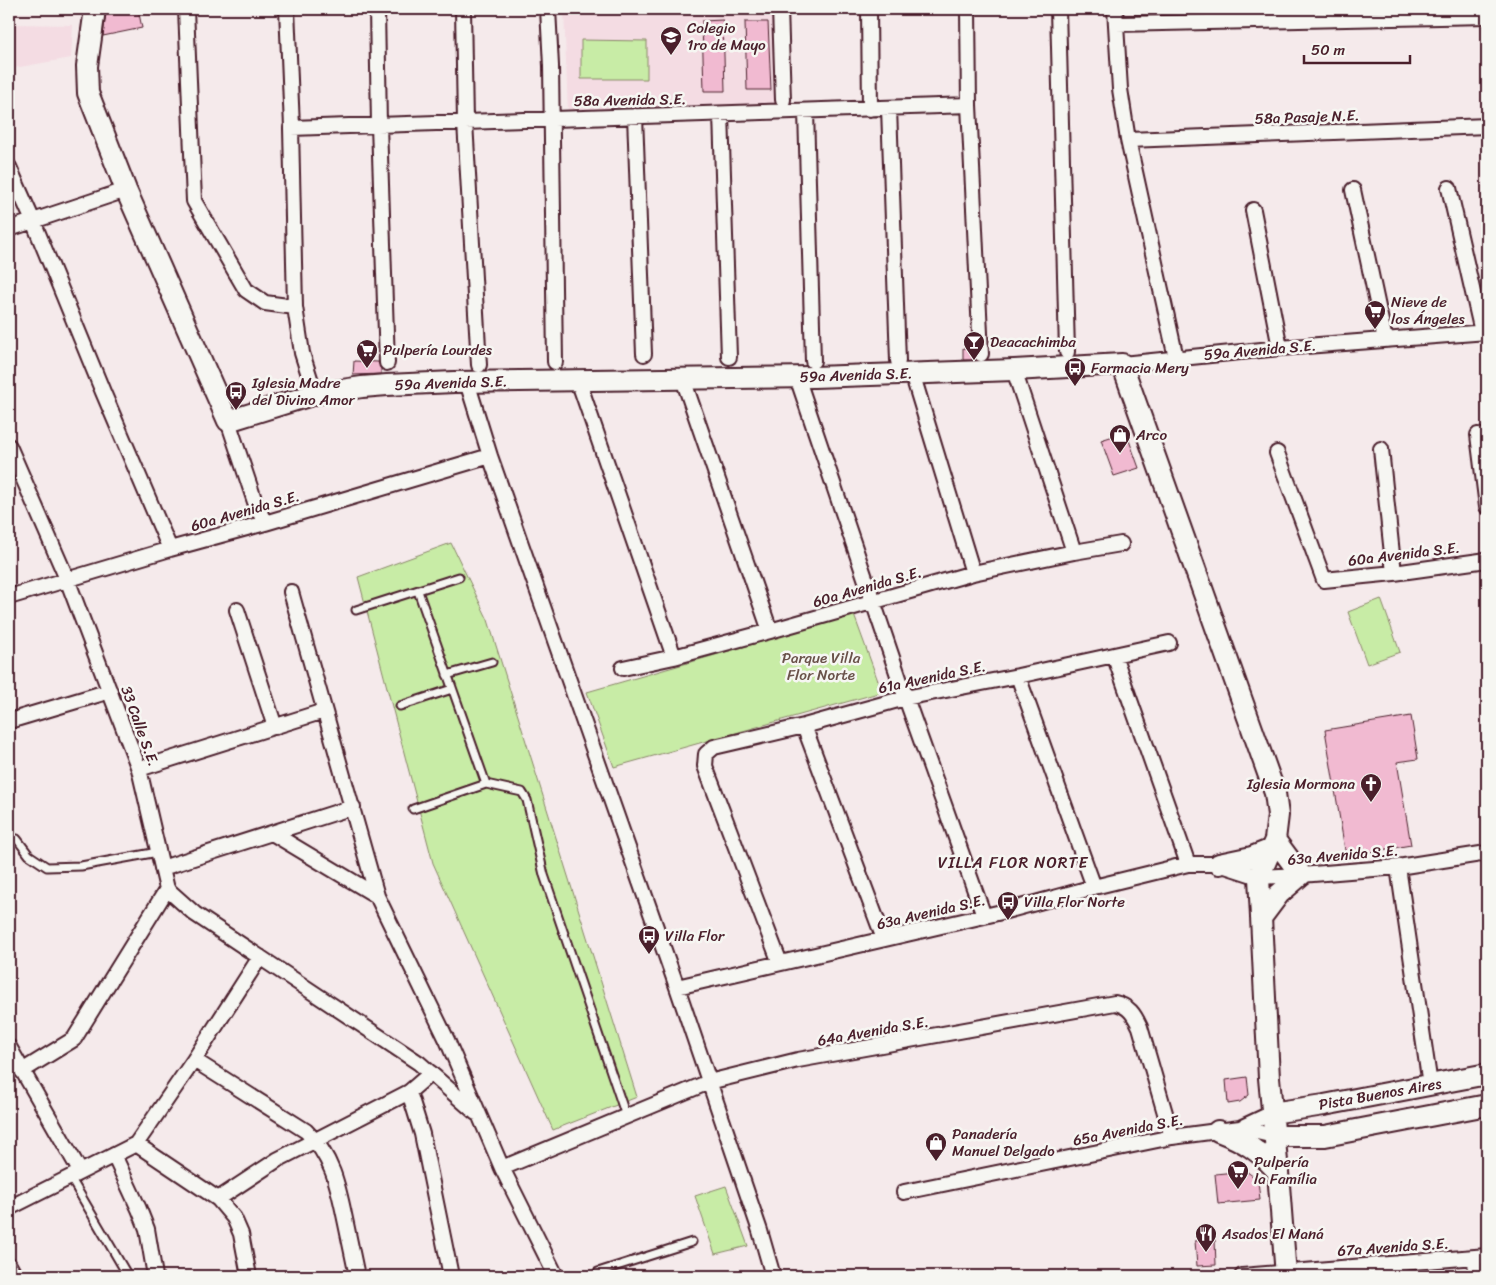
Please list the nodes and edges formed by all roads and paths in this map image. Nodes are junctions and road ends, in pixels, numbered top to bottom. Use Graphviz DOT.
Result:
graph roads {
  1 [pos="95,9"];
  2 [pos="186,9"];
  3 [pos="287,9"];
  4 [pos="377,9"];
  5 [pos="462,9"];
  6 [pos="548,9"];
  7 [pos="780,9"];
  8 [pos="869,9"];
  9 [pos="968,9"];
  10 [pos="1058,9"];
  11 [pos="1115,9"];
  12 [pos="1487,16"];
  13 [pos="1116,24"];
  14 [pos="783,100"];
  15 [pos="969,105"];
  16 [pos="889,108"];
  17 [pos="870,109"];
  18 [pos="806,111"];
  19 [pos="721,114"];
  20 [pos="635,116"];
  21 [pos="551,118"];
  22 [pos="465,122"];
  23 [pos="379,125"];
  24 [pos="1487,126"];
  25 [pos="291,128"];
  26 [pos="1128,140"];
  27 [pos="9,167"];
  28 [pos="1449,188"];
  29 [pos="126,190"];
  30 [pos="1353,190"];
  31 [pos="1253,210"];
  32 [pos="33,221"];
  33 [pos="9,229"];
  34 [pos="295,307"];
  35 [pos="1484,332"];
  36 [pos="1385,340"];
  37 [pos="1280,348"];
  38 [pos="1067,352"];
  39 [pos="644,354"];
  40 [pos="981,354"];
  41 [pos="729,357"];
  42 [pos="1176,358"];
  43 [pos="813,361"];
  44 [pos="555,362"];
  45 [pos="386,364"];
  46 [pos="479,364"];
  47 [pos="1122,364"];
  48 [pos="905,367"];
  49 [pos="1014,370"];
  50 [pos="797,377"];
  51 [pos="683,379"];
  52 [pos="578,380"];
  53 [pos="467,382"];
  54 [pos="315,394"];
  55 [pos="228,421"];
  56 [pos="1478,435"];
  57 [pos="9,446"];
  58 [pos="1381,449"];
  59 [pos="1277,453"];
  60 [pos="490,456"];
  61 [pos="1487,508"];
  62 [pos="264,523"];
  63 [pos="1121,544"];
  64 [pos="170,549"];
  65 [pos="1074,552"];
  66 [pos="1487,560"];
  67 [pos="973,573"];
  68 [pos="1394,573"];
  69 [pos="459,577"];
  70 [pos="67,579"];
  71 [pos="418,591"];
  72 [pos="291,592"];
  73 [pos="9,597"];
  74 [pos="872,602"];
  75 [pos="237,610"];
  76 [pos="356,610"];
  77 [pos="770,632"];
  78 [pos="1168,643"];
  79 [pos="1114,655"];
  80 [pos="674,657"];
  81 [pos="492,662"];
  82 [pos="623,668"];
  83 [pos="447,674"];
  84 [pos="1018,676"];
  85 [pos="452,689"];
  86 [pos="110,691"];
  87 [pos="905,698"];
  88 [pos="400,706"];
  89 [pos="324,711"];
  90 [pos="9,721"];
  91 [pos="804,726"];
  92 [pos="275,727"];
  93 [pos="139,769"];
  94 [pos="486,784"];
  95 [pos="352,807"];
  96 [pos="413,809"];
  97 [pos="272,833"];
  98 [pos="17,839"];
  99 [pos="1273,844"];
  100 [pos="158,852"];
  101 [pos="1487,853"];
  102 [pos="1188,864"];
  103 [pos="1218,864"];
  104 [pos="1398,867"];
  105 [pos="162,868"];
  106 [pos="1301,875"];
  107 [pos="1259,877"];
  108 [pos="1094,887"];
  109 [pos="167,889"];
  110 [pos="377,896"];
  111 [pos="984,916"];
  112 [pos="1261,918"];
  113 [pos="884,940"];
  114 [pos="260,957"];
  115 [pos="780,963"];
  116 [pos="676,987"];
  117 [pos="9,1047"];
  118 [pos="194,1060"];
  119 [pos="22,1071"];
  120 [pos="431,1073"];
  121 [pos="1487,1074"];
  122 [pos="1269,1078"];
  123 [pos="709,1082"];
  124 [pos="1430,1086"];
  125 [pos="409,1092"];
  126 [pos="1487,1105"];
  127 [pos="1312,1106"];
  128 [pos="1272,1113"];
  129 [pos="479,1115"];
  130 [pos="626,1116"];
  131 [pos="1240,1128"];
  132 [pos="1218,1131"];
  133 [pos="1274,1136"];
  134 [pos="1325,1136"];
  135 [pos="1172,1137"];
  136 [pos="315,1140"];
  137 [pos="136,1144"];
  138 [pos="114,1154"];
  139 [pos="502,1168"];
  140 [pos="1278,1172"];
  141 [pos="75,1174"];
  142 [pos="904,1192"];
  143 [pos="218,1199"];
  144 [pos="9,1208"];
  145 [pos="692,1242"];
  146 [pos="1481,1257"];
  147 [pos="9,1264"];
  148 [pos="1399,1270"];
  149 [pos="1325,1273"];
  150 [pos="1286,1274"];
  151 [pos="15,1276"];
  152 [pos="128,1276"];
  153 [pos="156,1276"];
  154 [pos="249,1276"];
  155 [pos="357,1276"];
  156 [pos="451,1276"];
  157 [pos="556,1276"];
  158 [pos="598,1276"];
  159 [pos="773,1276"];
  160 [pos="1242,1276"];
  161 [pos="1476,1276"];
  1 -- 29 [label="street"];
  2 -- 34 [label="street"];
  3 -- 25 [label="street"];
  4 -- 23 [label="street"];
  5 -- 22 [label="street"];
  6 -- 21 [label="street"];
  7 -- 14 [label="street"];
  8 -- 17 [label="street"];
  9 -- 15 [label="street"];
  10 -- 38 [label="street"];
  11 -- 13 [label="street"];
  12 -- 13 [label="street"];
  13 -- 26 [label="street"];
  15 -- 16 [label="street, 58a Avenida S.E."];
  15 -- 40 [label="street"];
  16 -- 17 [label="street, 58a Avenida S.E."];
  16 -- 48 [label="street"];
  17 -- 18 [label="street, 58a Avenida S.E."];
  18 -- 19 [label="street, 58a Avenida S.E."];
  18 -- 43 [label="street"];
  19 -- 20 [label="street, 58a Avenida S.E."];
  19 -- 41 [label="street"];
  20 -- 21 [label="street, 58a Avenida S.E."];
  20 -- 39 [label="street"];
  21 -- 22 [label="street, 58a Avenida S.E."];
  21 -- 44 [label="street"];
  22 -- 23 [label="street, 58a Avenida S.E."];
  22 -- 46 [label="street"];
  23 -- 25 [label="street, 58a Avenida S.E."];
  23 -- 45 [label="street"];
  24 -- 26 [label="street, 58a Pasaje N.E."];
  25 -- 34 [label="street"];
  26 -- 42 [label="street"];
  27 -- 32 [label="street"];
  28 -- 35 [label="street"];
  29 -- 32 [label="street"];
  29 -- 55 [label="street"];
  30 -- 36 [label="street"];
  31 -- 37 [label="street"];
  32 -- 33 [label="street"];
  32 -- 64 [label="street"];
  34 -- 54 [label="street"];
  35 -- 36 [label="street, 59a Avenida S.E."];
  36 -- 37 [label="street, 59a Avenida S.E."];
  37 -- 42 [label="street, 59a Avenida S.E."];
  42 -- 47 [label="street, 59a Avenida S.E."];
  47 -- 49 [label="street, 59a Avenida S.E."];
  47 -- 99 [label="street"];
  48 -- 49 [label="street, 59a Avenida S.E."];
  48 -- 50 [label="street, 59a Avenida S.E."];
  48 -- 67 [label="street"];
  49 -- 65 [label="street"];
  50 -- 51 [label="street, 59a Avenida S.E."];
  50 -- 74 [label="street"];
  51 -- 52 [label="street, 59a Avenida S.E."];
  51 -- 77 [label="street"];
  52 -- 53 [label="street, 59a Avenida S.E."];
  52 -- 80 [label="street"];
  53 -- 54 [label="street, 59a Avenida S.E."];
  53 -- 60 [label="street"];
  54 -- 55 [label="street, 59a Avenida S.E."];
  55 -- 62 [label="street"];
  56 -- 61 [label="street"];
  57 -- 70 [label="street, 33 Calle S.E."];
  58 -- 68 [label="street"];
  59 -- 68 [label="street, 60a Avenida S.E."];
  60 -- 62 [label="street, 60a Avenida S.E."];
  60 -- 116 [label="street"];
  62 -- 64 [label="street, 60a Avenida S.E."];
  63 -- 65 [label="street, 60a Avenida S.E."];
  64 -- 70 [label="street, 60a Avenida S.E."];
  65 -- 67 [label="street, 60a Avenida S.E."];
  66 -- 68 [label="street, 60a Avenida S.E."];
  67 -- 74 [label="street, 60a Avenida S.E."];
  69 -- 71 [label="lane"];
  70 -- 73 [label="street, 60a Avenida S.E."];
  70 -- 86 [label="street, 33 Calle S.E."];
  71 -- 76 [label="lane"];
  71 -- 83 [label="lane"];
  72 -- 89 [label="street"];
  74 -- 77 [label="street, 60a Avenida S.E."];
  74 -- 87 [label="street"];
  75 -- 92 [label="street"];
  77 -- 80 [label="street, 60a Avenida S.E."];
  78 -- 79 [label="street, 61a Avenida S.E."];
  79 -- 84 [label="street, 61a Avenida S.E."];
  79 -- 102 [label="street"];
  80 -- 82 [label="street, 60a Avenida S.E."];
  81 -- 83 [label="lane"];
  83 -- 85 [label="lane"];
  84 -- 87 [label="street, 61a Avenida S.E."];
  84 -- 108 [label="street"];
  85 -- 88 [label="lane"];
  85 -- 94 [label="lane"];
  86 -- 90 [label="street"];
  86 -- 93 [label="street, 33 Calle S.E."];
  87 -- 91 [label="street, 61a Avenida S.E."];
  87 -- 111 [label="street"];
  89 -- 92 [label="street"];
  89 -- 95 [label="street"];
  91 -- 113 [label="street"];
  91 -- 115 [label="street, 61a Avenida S.E."];
  92 -- 93 [label="street"];
  93 -- 100 [label="street, 33 Calle S.E."];
  94 -- 96 [label="lane"];
  94 -- 130 [label="lane"];
  95 -- 97 [label="street"];
  95 -- 110 [label="street"];
  97 -- 105 [label="street"];
  97 -- 110 [label="street"];
  98 -- 100 [label="lane"];
  99 -- 103 [label="street"];
  99 -- 106 [label="street"];
  99 -- 107 [label="street"];
  100 -- 105 [label="street, 33 Calle S.E."];
  101 -- 104 [label="street, 63a Avenida S.E."];
  102 -- 103 [label="street, 63a Avenida S.E."];
  102 -- 108 [label="street, 63a Avenida S.E."];
  103 -- 107 [label="street, 63a Avenida S.E."];
  104 -- 106 [label="street, 63a Avenida S.E."];
  104 -- 124 [label="street"];
  105 -- 109 [label="street, 33 Calle S.E."];
  106 -- 107 [label="street, 63a Avenida S.E."];
  106 -- 112 [label="street"];
  107 -- 112 [label="street"];
  108 -- 111 [label="street, 63a Avenida S.E."];
  109 -- 114 [label="street"];
  109 -- 119 [label="street"];
  110 -- 129 [label="street"];
  111 -- 113 [label="street, 63a Avenida S.E."];
  112 -- 122 [label="street"];
  113 -- 115 [label="street, 63a Avenida S.E."];
  114 -- 118 [label="street"];
  114 -- 120 [label="street"];
  115 -- 116 [label="street, 63a Avenida S.E."];
  116 -- 123 [label="street"];
  117 -- 119 [label="street"];
  118 -- 136 [label="street"];
  118 -- 137 [label="street"];
  119 -- 141 [label="street"];
  120 -- 125 [label="street"];
  120 -- 129 [label="street"];
  121 -- 124 [label="street, Pista Buenos Aires"];
  122 -- 127 [label="street"];
  122 -- 128 [label="street"];
  123 -- 130 [label="street, 64a Avenida S.E."];
  123 -- 135 [label="street, 64a Avenida S.E."];
  123 -- 159 [label="street"];
  124 -- 127 [label="street, Pista Buenos Aires"];
  125 -- 136 [label="street"];
  125 -- 156 [label="street"];
  126 -- 134 [label="street, Pista Buenos Aires"];
  127 -- 128 [label="street, Pista Buenos Aires"];
  128 -- 131 [label="street, 65a Avenida S.E."];
  128 -- 133 [label="street"];
  129 -- 139 [label="street"];
  130 -- 139 [label="street, 64a Avenida S.E."];
  131 -- 132 [label="street, 65a Avenida S.E."];
  131 -- 133 [label="street, 65a Avenida S.E."];
  132 -- 135 [label="street, 65a Avenida S.E."];
  132 -- 140 [label="street"];
  133 -- 134 [label="street, Pista Buenos Aires"];
  133 -- 140 [label="street"];
  134 -- 140 [label="street"];
  135 -- 142 [label="street, 65a Avenida S.E."];
  136 -- 143 [label="street"];
  136 -- 155 [label="street"];
  137 -- 138 [label="street"];
  137 -- 143 [label="street"];
  138 -- 141 [label="street"];
  138 -- 153 [label="street"];
  139 -- 157 [label="street"];
  140 -- 150 [label="street"];
  141 -- 144 [label="street"];
  141 -- 152 [label="lane"];
  143 -- 154 [label="street"];
  145 -- 158 [label="lane"];
  146 -- 148 [label="street, 67a Avenida S.E."];
  146 -- 161 [label="street"];
  147 -- 151 [label="street"];
  148 -- 149 [label="street, 67a Avenida S.E."];
  149 -- 150 [label="street, 67a Avenida S.E."];
  150 -- 160 [label="street, 67a Avenida S.E."];
}
